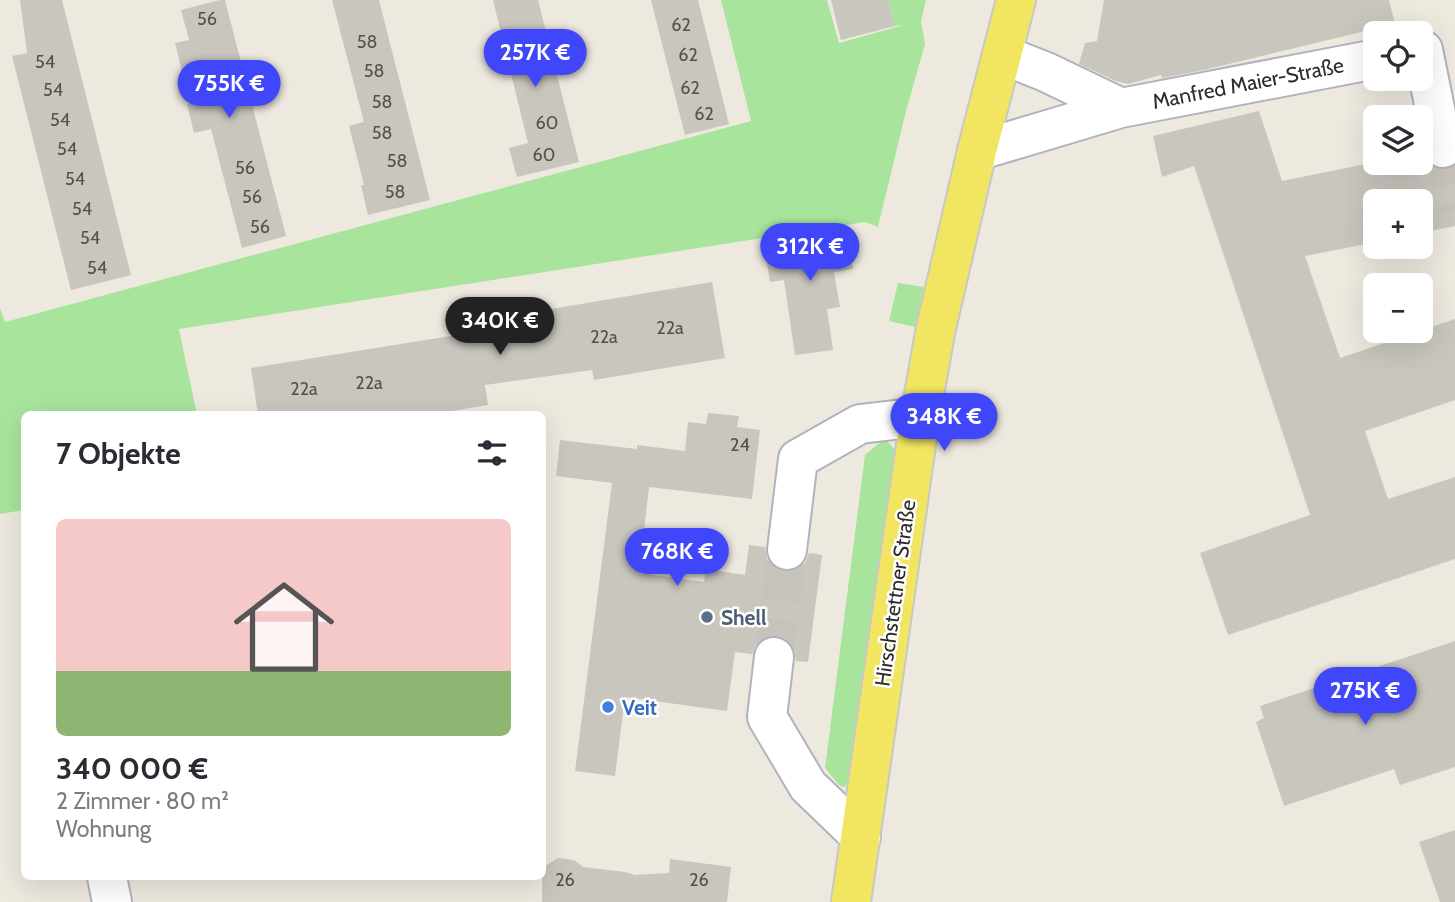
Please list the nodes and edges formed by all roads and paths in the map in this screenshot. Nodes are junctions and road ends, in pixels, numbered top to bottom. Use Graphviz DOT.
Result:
graph roads {
  1 [pos="1016,0"];
  2 [pos="1433,48"];
  3 [pos="1003,55"];
  4 [pos="1363,61"];
  5 [pos="1121,108"];
  6 [pos="1443,148"];
  7 [pos="977,151"];
  8 [pos="920,416"];
  9 [pos="787,550"];
  10 [pos="774,657"];
  11 [pos="860,837"];
  12 [pos="108,880"];
  13 [pos="112,902"];
  14 [pos="851,902"];
  1 -- 3 [label="main road, Hirschstettner Straße"];
  2 -- 6 [label="lane"];
  3 -- 5 [label="lane"];
  3 -- 7 [label="main road, Hirschstettner Straße"];
  4 -- 5 [label="lane, Manfred Maier-Straße"];
  5 -- 7 [label="lane, Manfred Maier-Straße"];
  7 -- 8 [label="main road, Hirschstettner Straße"];
  8 -- 9 [label="lane"];
  8 -- 11 [label="main road, Hirschstettner Straße"];
  10 -- 11 [label="lane"];
  11 -- 14 [label="main road, Hirschstettner Straße"];
  12 -- 13 [label="lane"];
}
